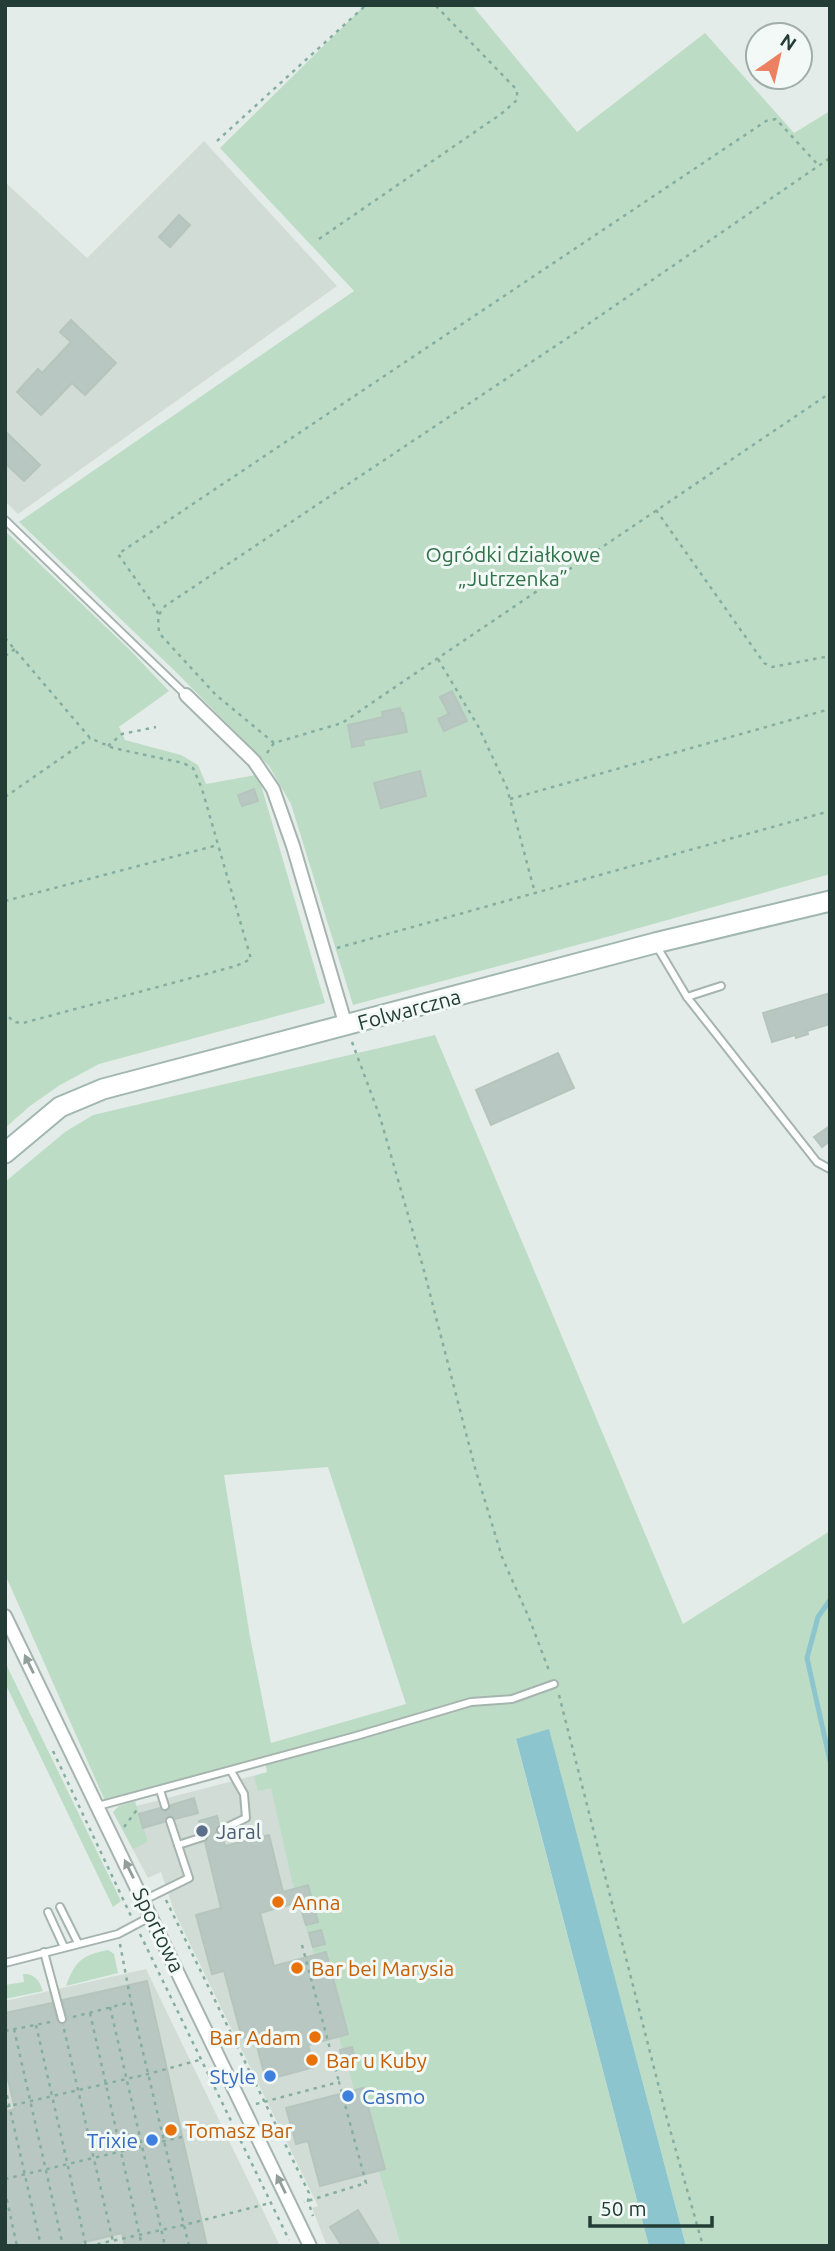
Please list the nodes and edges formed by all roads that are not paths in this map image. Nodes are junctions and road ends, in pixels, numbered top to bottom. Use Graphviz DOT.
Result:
graph roads {
  1 [pos="5,520"];
  2 [pos="186,695"];
  3 [pos="830,901"];
  4 [pos="654,943"];
  5 [pos="721,986"];
  6 [pos="687,997"];
  7 [pos="346,1026"];
  8 [pos="5,1153"];
  9 [pos="830,1169"];
  10 [pos="5,1616"];
  11 [pos="554,1684"];
  12 [pos="231,1771"];
  13 [pos="160,1790"];
  14 [pos="99,1806"];
  15 [pos="165,1806"];
  16 [pos="170,1821"];
  17 [pos="221,1830"];
  18 [pos="203,1838"];
  19 [pos="177,1845"];
  20 [pos="144,1900"];
  21 [pos="60,1906"];
  22 [pos="48,1912"];
  23 [pos="152,1917"];
  24 [pos="78,1943"];
  25 [pos="64,1947"];
  26 [pos="44,1952"];
  27 [pos="5,1963"];
  28 [pos="62,2020"];
  29 [pos="310,2246"];
  1 -- 2 [label="lane"];
  2 -- 7 [label="street"];
  3 -- 4 [label="street, Folwarczna"];
  4 -- 6 [label="lane"];
  4 -- 7 [label="street, Folwarczna"];
  5 -- 6 [label="lane"];
  6 -- 9 [label="lane"];
  7 -- 8 [label="street, Folwarczna"];
  14 -- 10 [label="street, Sportowa, one-way"];
  11 -- 12 [label="lane"];
  12 -- 13 [label="lane"];
  12 -- 17 [label="lane"];
  13 -- 14 [label="lane"];
  13 -- 15 [label="lane"];
  20 -- 14 [label="street, Sportowa, one-way"];
  16 -- 19 [label="lane"];
  18 -- 19 [label="lane"];
  19 -- 20 [label="lane"];
  20 -- 23 [label="street, Sportowa"];
  21 -- 24 [label="lane"];
  22 -- 25 [label="lane"];
  23 -- 24 [label="lane"];
  29 -- 23 [label="street, Sportowa, one-way"];
  24 -- 25 [label="lane"];
  25 -- 26 [label="lane"];
  26 -- 27 [label="lane"];
  26 -- 28 [label="lane"];
}
